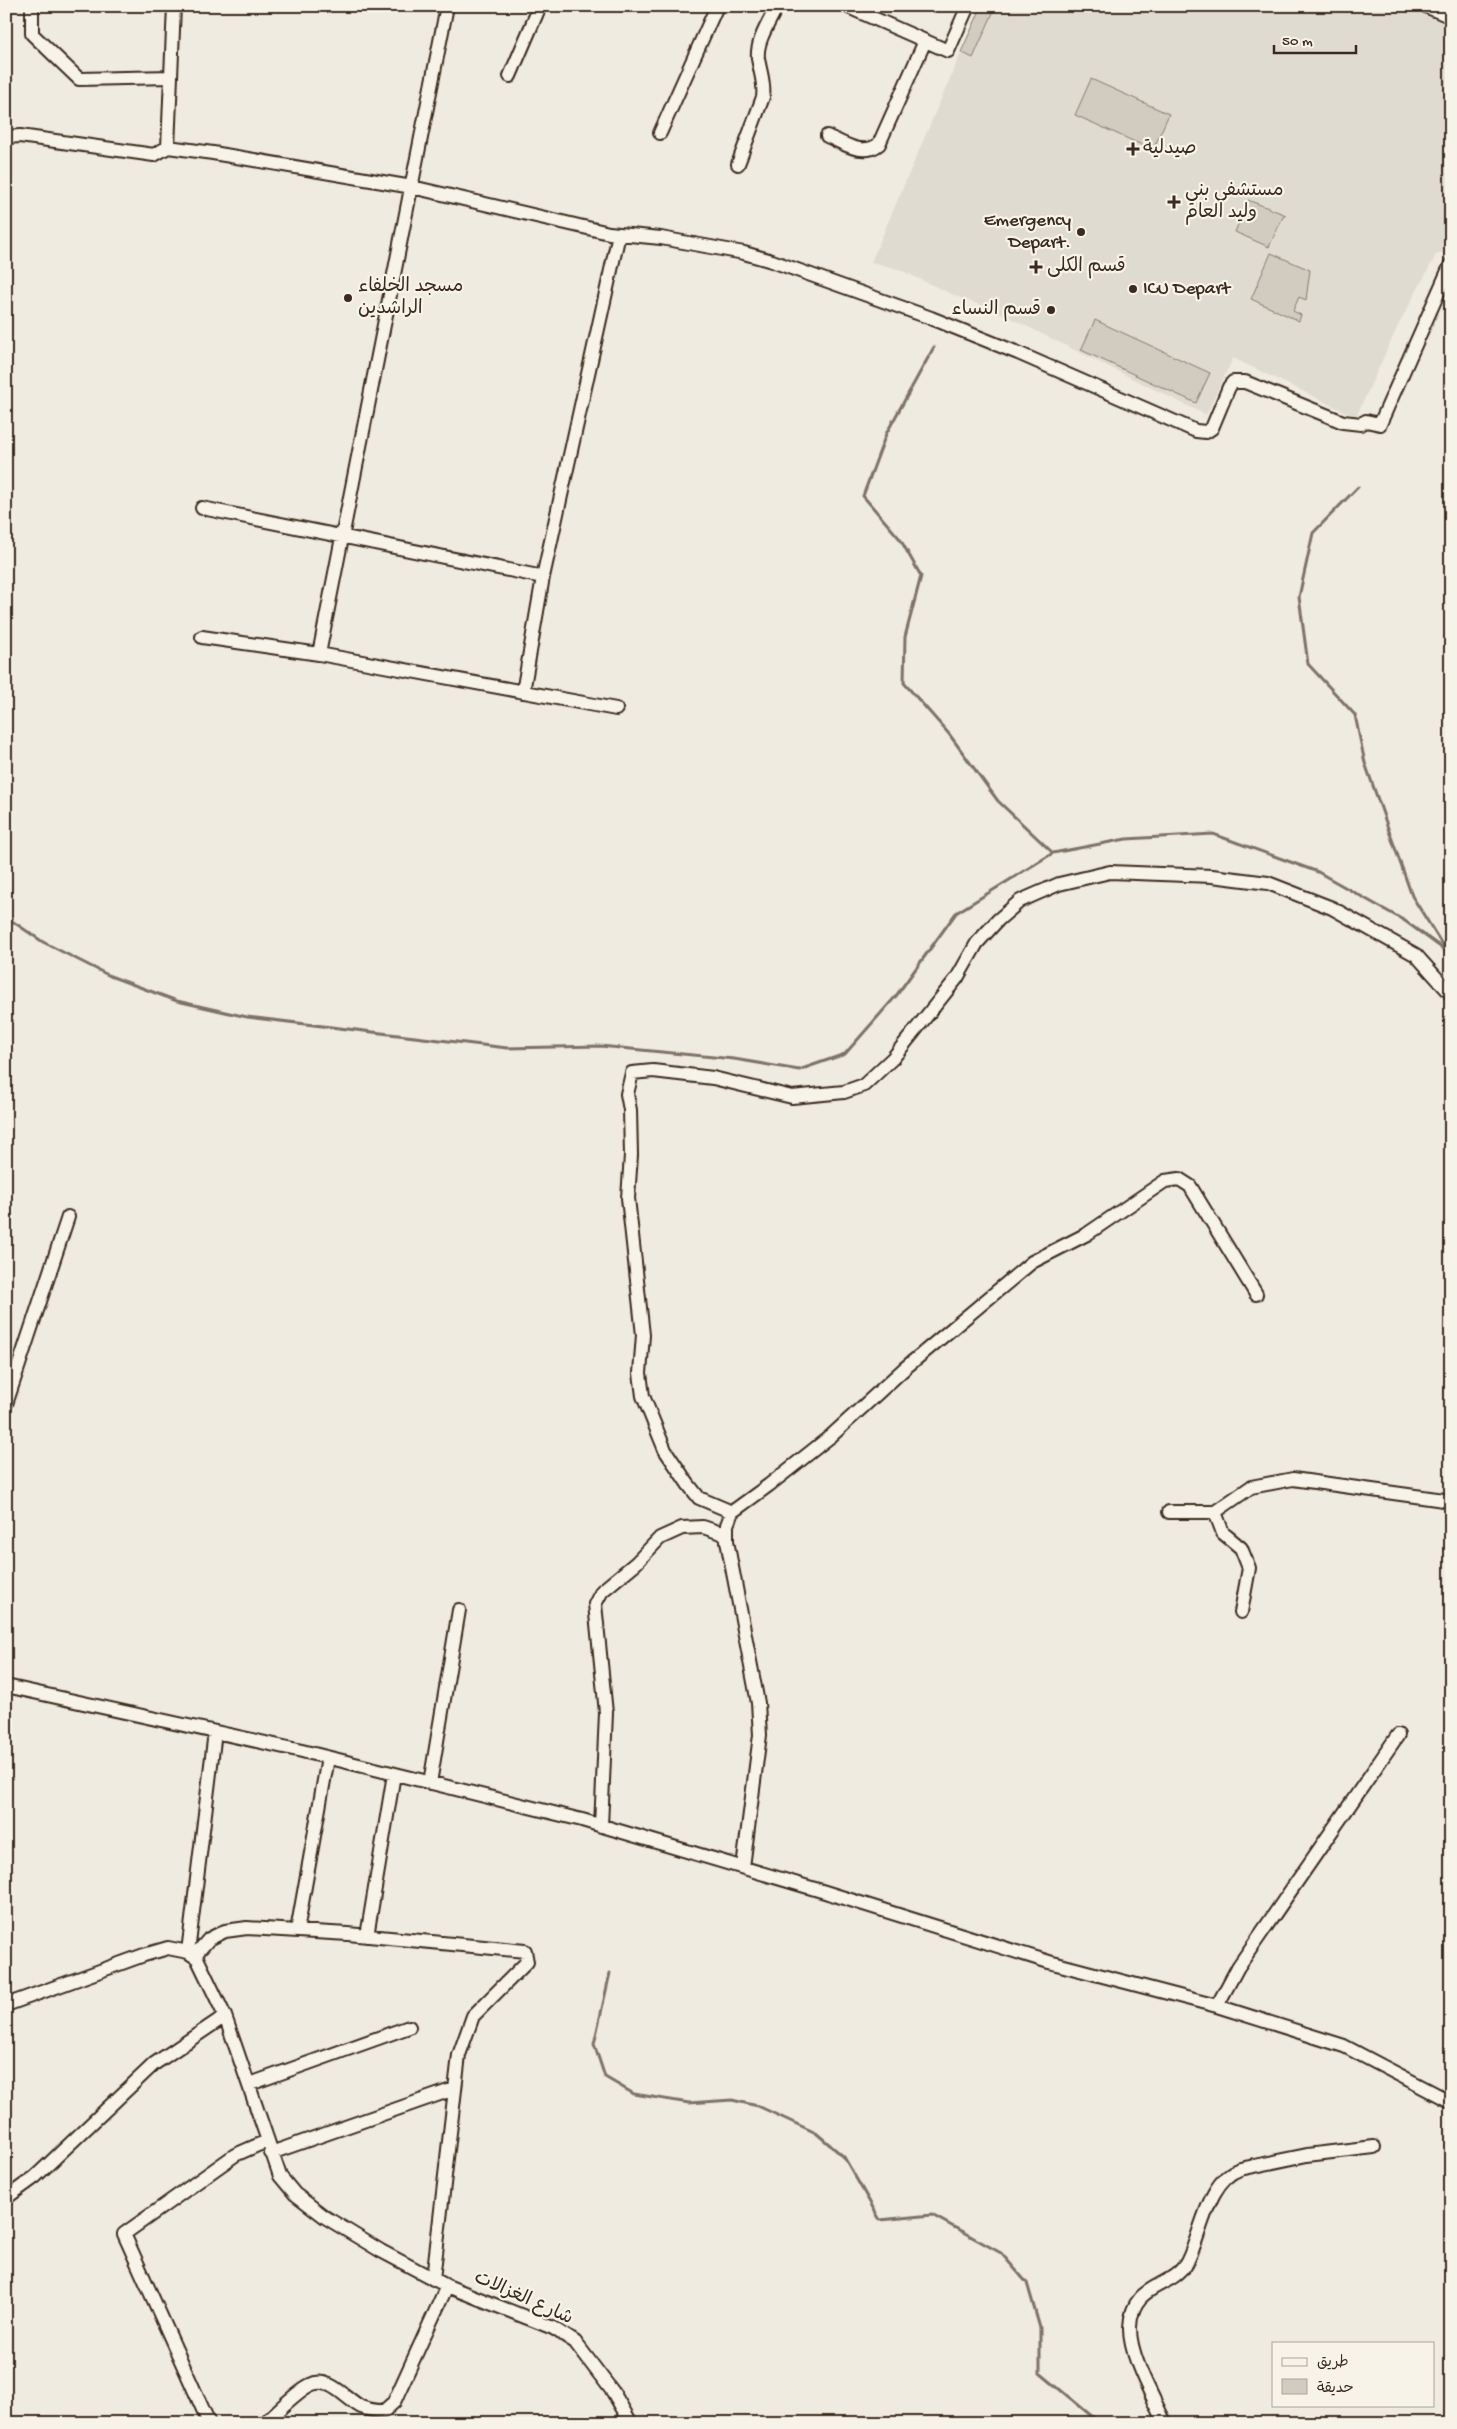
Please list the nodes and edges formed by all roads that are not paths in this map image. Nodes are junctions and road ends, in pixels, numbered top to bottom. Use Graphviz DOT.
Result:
graph roads {
  1 [pos="32,6"];
  2 [pos="174,6"];
  3 [pos="447,6"];
  4 [pos="540,6"];
  5 [pos="716,6"];
  6 [pos="777,6"];
  7 [pos="846,6"];
  8 [pos="968,6"];
  9 [pos="1425,6"];
  10 [pos="1451,17"];
  11 [pos="925,41"];
  12 [pos="510,76"];
  13 [pos="171,77"];
  14 [pos="660,133"];
  15 [pos="6,136"];
  16 [pos="827,136"];
  17 [pos="168,147"];
  18 [pos="738,164"];
  19 [pos="412,188"];
  20 [pos="619,234"];
  21 [pos="1451,264"];
  22 [pos="202,508"];
  23 [pos="344,537"];
  24 [pos="543,577"];
  25 [pos="202,637"];
  26 [pos="319,654"];
  27 [pos="523,692"];
  28 [pos="616,709"];
  29 [pos="1451,994"];
  30 [pos="68,1217"];
  31 [pos="1256,1294"];
  32 [pos="6,1404"];
  33 [pos="1451,1501"];
  34 [pos="732,1512"];
  35 [pos="1169,1512"];
  36 [pos="1215,1512"];
  37 [pos="727,1535"];
  38 [pos="459,1610"];
  39 [pos="1241,1612"];
  40 [pos="6,1686"];
  41 [pos="215,1732"];
  42 [pos="1398,1735"];
  43 [pos="328,1758"];
  44 [pos="394,1774"];
  45 [pos="430,1783"];
  46 [pos="601,1826"];
  47 [pos="743,1867"];
  48 [pos="298,1931"];
  49 [pos="367,1936"];
  50 [pos="191,1954"];
  51 [pos="6,2005"];
  52 [pos="1217,2006"];
  53 [pos="225,2016"];
  54 [pos="409,2027"];
  55 [pos="250,2084"];
  56 [pos="454,2089"];
  57 [pos="1451,2102"];
  58 [pos="267,2141"];
  59 [pos="1374,2147"];
  60 [pos="271,2153"];
  61 [pos="6,2198"];
  62 [pos="432,2279"];
  63 [pos="447,2286"];
  64 [pos="209,2423"];
  65 [pos="264,2423"];
  66 [pos="631,2423"];
  67 [pos="1165,2423"];
  1 -- 13 [label="street"];
  2 -- 13 [label="street"];
  3 -- 19 [label="street"];
  4 -- 12 [label="street"];
  5 -- 14 [label="street"];
  6 -- 18 [label="street"];
  7 -- 11 [label="street"];
  8 -- 11 [label="street"];
  9 -- 10 [label="street"];
  11 -- 16 [label="street"];
  13 -- 17 [label="street"];
  15 -- 17 [label="street"];
  17 -- 19 [label="street"];
  19 -- 20 [label="street"];
  19 -- 23 [label="street"];
  20 -- 21 [label="street"];
  20 -- 24 [label="street"];
  22 -- 23 [label="street"];
  23 -- 24 [label="street"];
  23 -- 26 [label="street"];
  24 -- 27 [label="street"];
  25 -- 26 [label="street"];
  26 -- 27 [label="street"];
  27 -- 28 [label="street"];
  29 -- 34 [label="street"];
  30 -- 32 [label="street"];
  31 -- 34 [label="street"];
  33 -- 36 [label="street"];
  34 -- 37 [label="street"];
  35 -- 36 [label="street"];
  36 -- 39 [label="street"];
  37 -- 46 [label="street"];
  37 -- 47 [label="street"];
  38 -- 45 [label="street"];
  40 -- 41 [label="street"];
  41 -- 43 [label="street"];
  41 -- 50 [label="street"];
  42 -- 52 [label="street"];
  43 -- 44 [label="street"];
  43 -- 48 [label="street"];
  44 -- 45 [label="street"];
  44 -- 49 [label="street"];
  45 -- 46 [label="street"];
  46 -- 47 [label="street"];
  47 -- 52 [label="street"];
  48 -- 49 [label="street"];
  48 -- 50 [label="street"];
  49 -- 56 [label="street"];
  50 -- 51 [label="street"];
  50 -- 53 [label="street, شارع الغزالات"];
  52 -- 57 [label="street"];
  53 -- 55 [label="street, شارع الغزالات"];
  53 -- 61 [label="street"];
  54 -- 55 [label="street"];
  55 -- 58 [label="street, شارع الغزالات"];
  56 -- 60 [label="street"];
  56 -- 62 [label="street"];
  58 -- 60 [label="street, شارع الغزالات"];
  58 -- 64 [label="street"];
  59 -- 67 [label="street"];
  60 -- 62 [label="street, شارع الغزالات"];
  62 -- 63 [label="street, شارع الغزالات"];
  63 -- 65 [label="street"];
  63 -- 66 [label="street, شارع الغزالات"];
}
